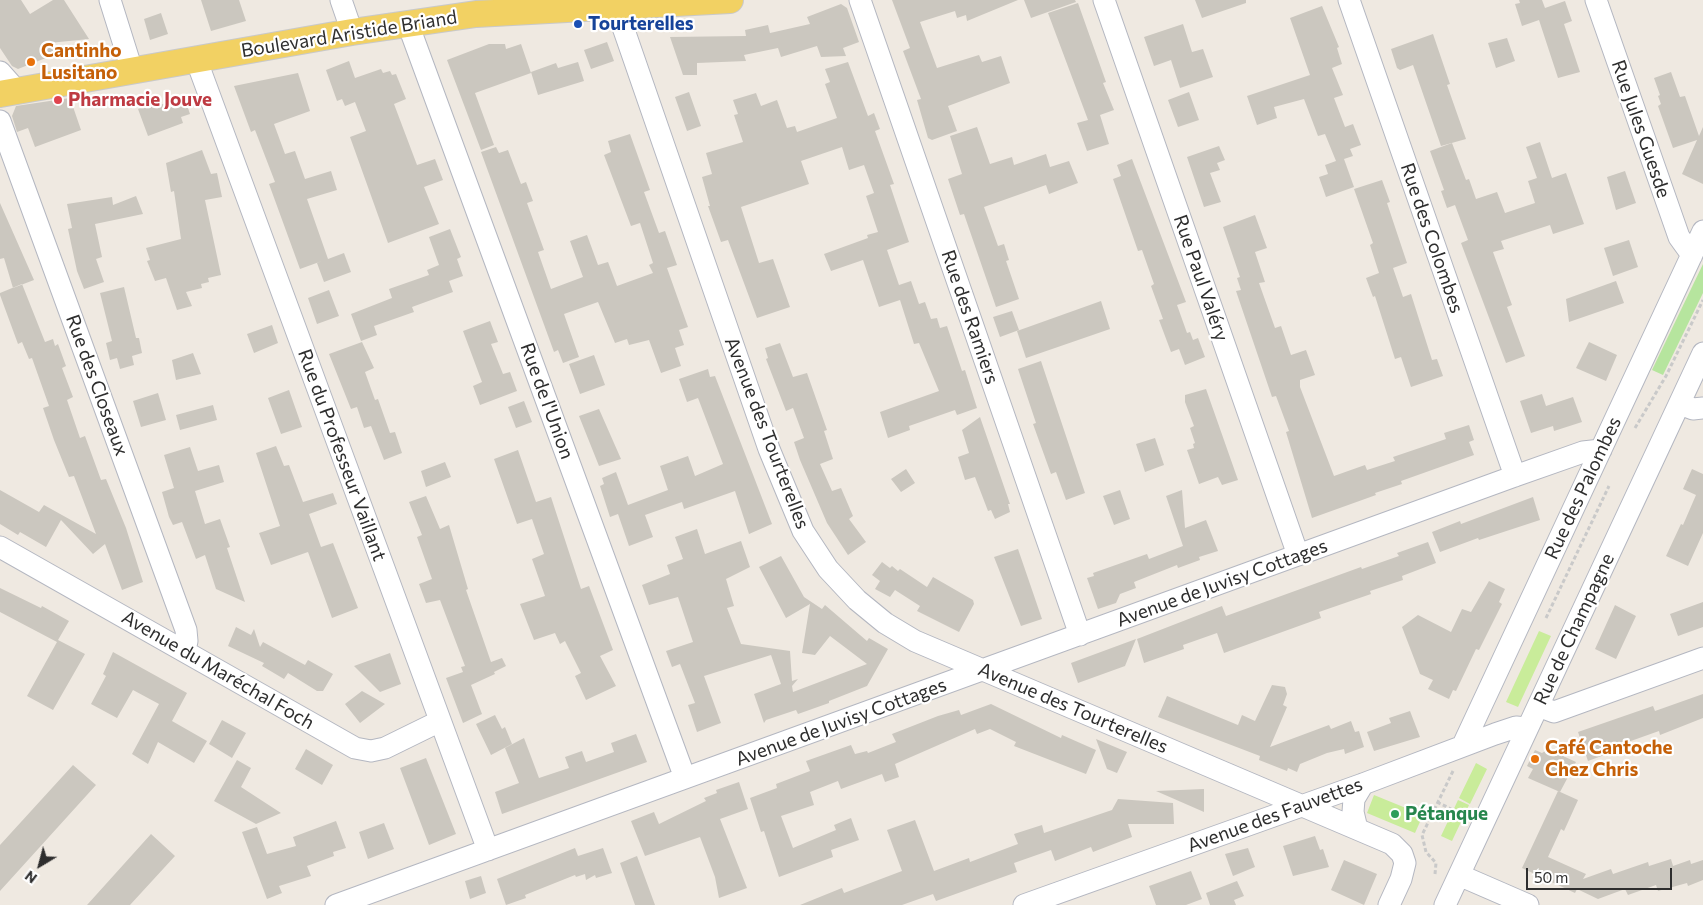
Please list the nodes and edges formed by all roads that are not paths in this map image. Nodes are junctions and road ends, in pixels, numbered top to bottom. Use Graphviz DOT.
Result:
graph roads {
  1 [pos="110,0"];
  2 [pos="341,0"];
  3 [pos="730,0"];
  4 [pos="860,0"];
  5 [pos="1104,0"];
  6 [pos="1349,0"];
  7 [pos="1596,0"];
  8 [pos="587,4"];
  9 [pos="616,7"];
  10 [pos="408,24"];
  11 [pos="352,32"];
  12 [pos="196,59"];
  13 [pos="132,70"];
  14 [pos="5,85"];
  15 [pos="0,121"];
  16 [pos="1703,231"];
  17 [pos="1692,255"];
  18 [pos="1703,352"];
  19 [pos="1680,404"];
  20 [pos="1703,408"];
  21 [pos="1601,450"];
  22 [pos="1515,476"];
  23 [pos="0,547"];
  24 [pos="1298,555"];
  25 [pos="1080,635"];
  26 [pos="184,650"];
  27 [pos="1703,658"];
  28 [pos="984,670"];
  29 [pos="1538,706"];
  30 [pos="440,721"];
  31 [pos="1526,728"];
  32 [pos="1460,754"];
  33 [pos="685,778"];
  34 [pos="1363,784"];
  35 [pos="1300,805"];
  36 [pos="1357,829"];
  37 [pos="488,850"];
  38 [pos="1459,875"];
  39 [pos="336,905"];
  40 [pos="1024,905"];
  41 [pos="1389,905"];
  42 [pos="1445,905"];
  43 [pos="1528,905"];
  1 -- 13 [label="street"];
  2 -- 11 [label="street"];
  3 -- 9 [label="main road, Boulevard Aristide Briand"];
  4 -- 25 [label="street, Rue des Ramiers"];
  5 -- 24 [label="street, Rue Paul Valéry"];
  6 -- 22 [label="street, Rue des Colombes"];
  7 -- 17 [label="street, Rue Jules Guesde"];
  8 -- 9 [label="main road, Boulevard Aristide Briand"];
  8 -- 10 [label="main road, Boulevard Aristide Briand"];
  9 -- 28 [label="street, Avenue des Tourterelles"];
  10 -- 11 [label="main road, Boulevard Aristide Briand"];
  10 -- 33 [label="street, Rue de l'Union"];
  11 -- 12 [label="main road, Boulevard Aristide Briand"];
  12 -- 13 [label="main road, Boulevard Aristide Briand"];
  12 -- 30 [label="street, Rue du Professeur Vaillant"];
  13 -- 14 [label="main road, Boulevard Aristide Briand"];
  15 -- 26 [label="street, Rue des Closeaux"];
  16 -- 17 [label="street, Rue des Palombes"];
  17 -- 21 [label="street, Rue des Palombes"];
  18 -- 19 [label="street, Rue de Champagne"];
  19 -- 20 [label="street"];
  19 -- 29 [label="street, Rue de Champagne"];
  21 -- 22 [label="street, Avenue de Juvisy Cottages"];
  21 -- 32 [label="street, Rue des Palombes"];
  22 -- 24 [label="street, Avenue de Juvisy Cottages"];
  23 -- 26 [label="street, Avenue du Maréchal Foch"];
  24 -- 25 [label="street, Avenue de Juvisy Cottages"];
  25 -- 28 [label="street, Avenue de Juvisy Cottages"];
  26 -- 30 [label="street, Avenue du Maréchal Foch"];
  27 -- 29 [label="street"];
  28 -- 33 [label="street, Avenue de Juvisy Cottages"];
  28 -- 35 [label="street, Avenue des Tourterelles"];
  29 -- 31 [label="street, Rue de Champagne"];
  30 -- 37 [label="street, Rue du Professeur Vaillant"];
  31 -- 32 [label="street, Avenue des Fauvettes"];
  31 -- 38 [label="street, Rue de Champagne"];
  32 -- 34 [label="street, Avenue des Fauvettes"];
  33 -- 37 [label="street, Avenue de Juvisy Cottages"];
  34 -- 35 [label="street, Avenue des Fauvettes"];
  34 -- 36 [label="street"];
  35 -- 36 [label="street, Avenue des Tourterelles"];
  35 -- 40 [label="street, Avenue des Fauvettes"];
  36 -- 41 [label="street, Avenue des Tourterelles"];
  37 -- 39 [label="street, Avenue de Juvisy Cottages"];
  38 -- 42 [label="street, Rue de Champagne"];
  38 -- 43 [label="street"];
}
